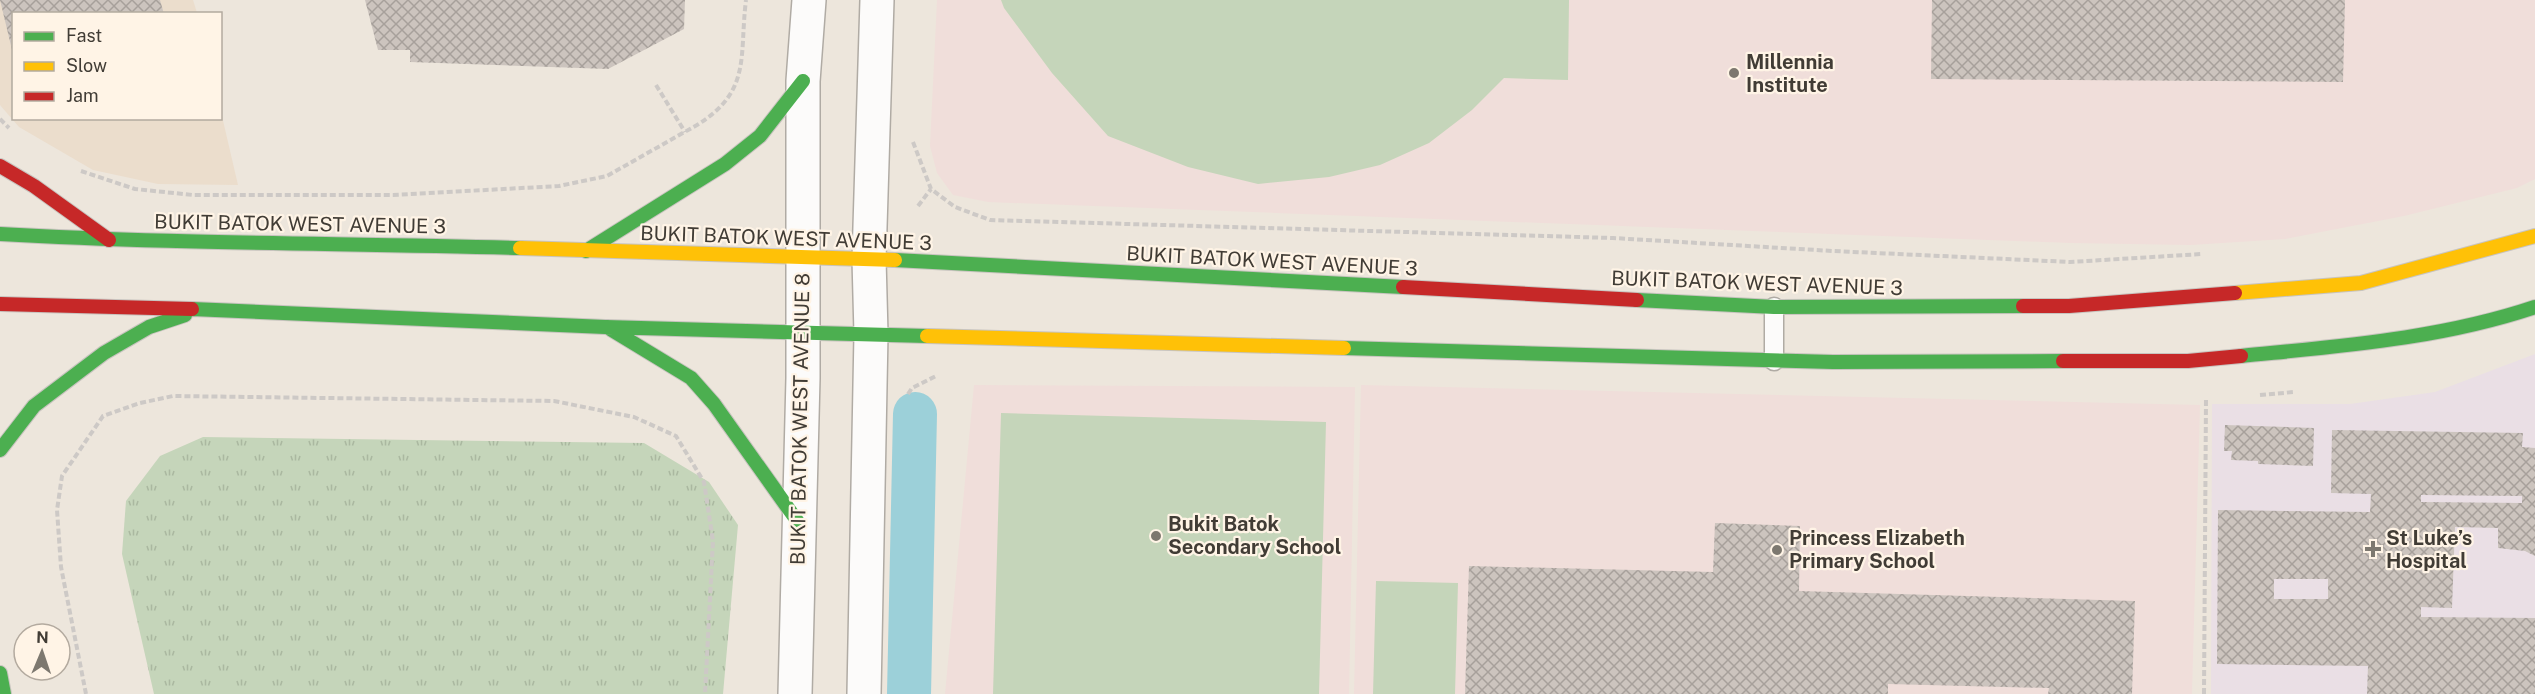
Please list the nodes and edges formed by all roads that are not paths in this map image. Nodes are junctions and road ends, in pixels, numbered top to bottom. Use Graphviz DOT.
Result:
graph roads {
  1 [pos="809,0"];
  2 [pos="877,0"];
  3 [pos="802,81"];
  4 [pos="0,166"];
  5 [pos="0,234"];
  6 [pos="2535,236"];
  7 [pos="109,240"];
  8 [pos="586,250"];
  9 [pos="802,257"];
  10 [pos="869,259"];
  11 [pos="0,304"];
  12 [pos="1774,307"];
  13 [pos="2535,307"];
  14 [pos="207,309"];
  15 [pos="605,327"];
  16 [pos="803,331"];
  17 [pos="871,334"];
  18 [pos="1774,361"];
  19 [pos="0,450"];
  20 [pos="798,522"];
  21 [pos="0,673"];
  22 [pos="4,694"];
  23 [pos="795,694"];
  24 [pos="864,694"];
  1 -- 3 [label="street, BUKIT BATOK WEST AVENUE 8"];
  2 -- 10 [label="street"];
  3 -- 8 [label="main road"];
  3 -- 9 [label="street, BUKIT BATOK WEST AVENUE 8"];
  4 -- 7 [label="main road"];
  5 -- 7 [label="main road, BUKIT BATOK WEST AVENUE 3"];
  6 -- 12 [label="main road, BUKIT BATOK WEST AVENUE 3"];
  7 -- 8 [label="main road, BUKIT BATOK WEST AVENUE 3"];
  8 -- 9 [label="main road, BUKIT BATOK WEST AVENUE 3"];
  9 -- 10 [label="main road, BUKIT BATOK WEST AVENUE 3"];
  9 -- 16 [label="street, BUKIT BATOK WEST AVENUE 8"];
  10 -- 12 [label="main road, BUKIT BATOK WEST AVENUE 3"];
  10 -- 17 [label="street"];
  11 -- 14 [label="main road"];
  12 -- 18 [label="lane"];
  13 -- 18 [label="main road"];
  14 -- 15 [label="main road"];
  14 -- 19 [label="main road"];
  15 -- 16 [label="main road"];
  15 -- 20 [label="main road"];
  16 -- 17 [label="main road"];
  16 -- 20 [label="street, BUKIT BATOK WEST AVENUE 8"];
  17 -- 18 [label="main road"];
  17 -- 24 [label="street"];
  20 -- 23 [label="street, BUKIT BATOK WEST AVENUE 8"];
  21 -- 22 [label="main road"];
}
